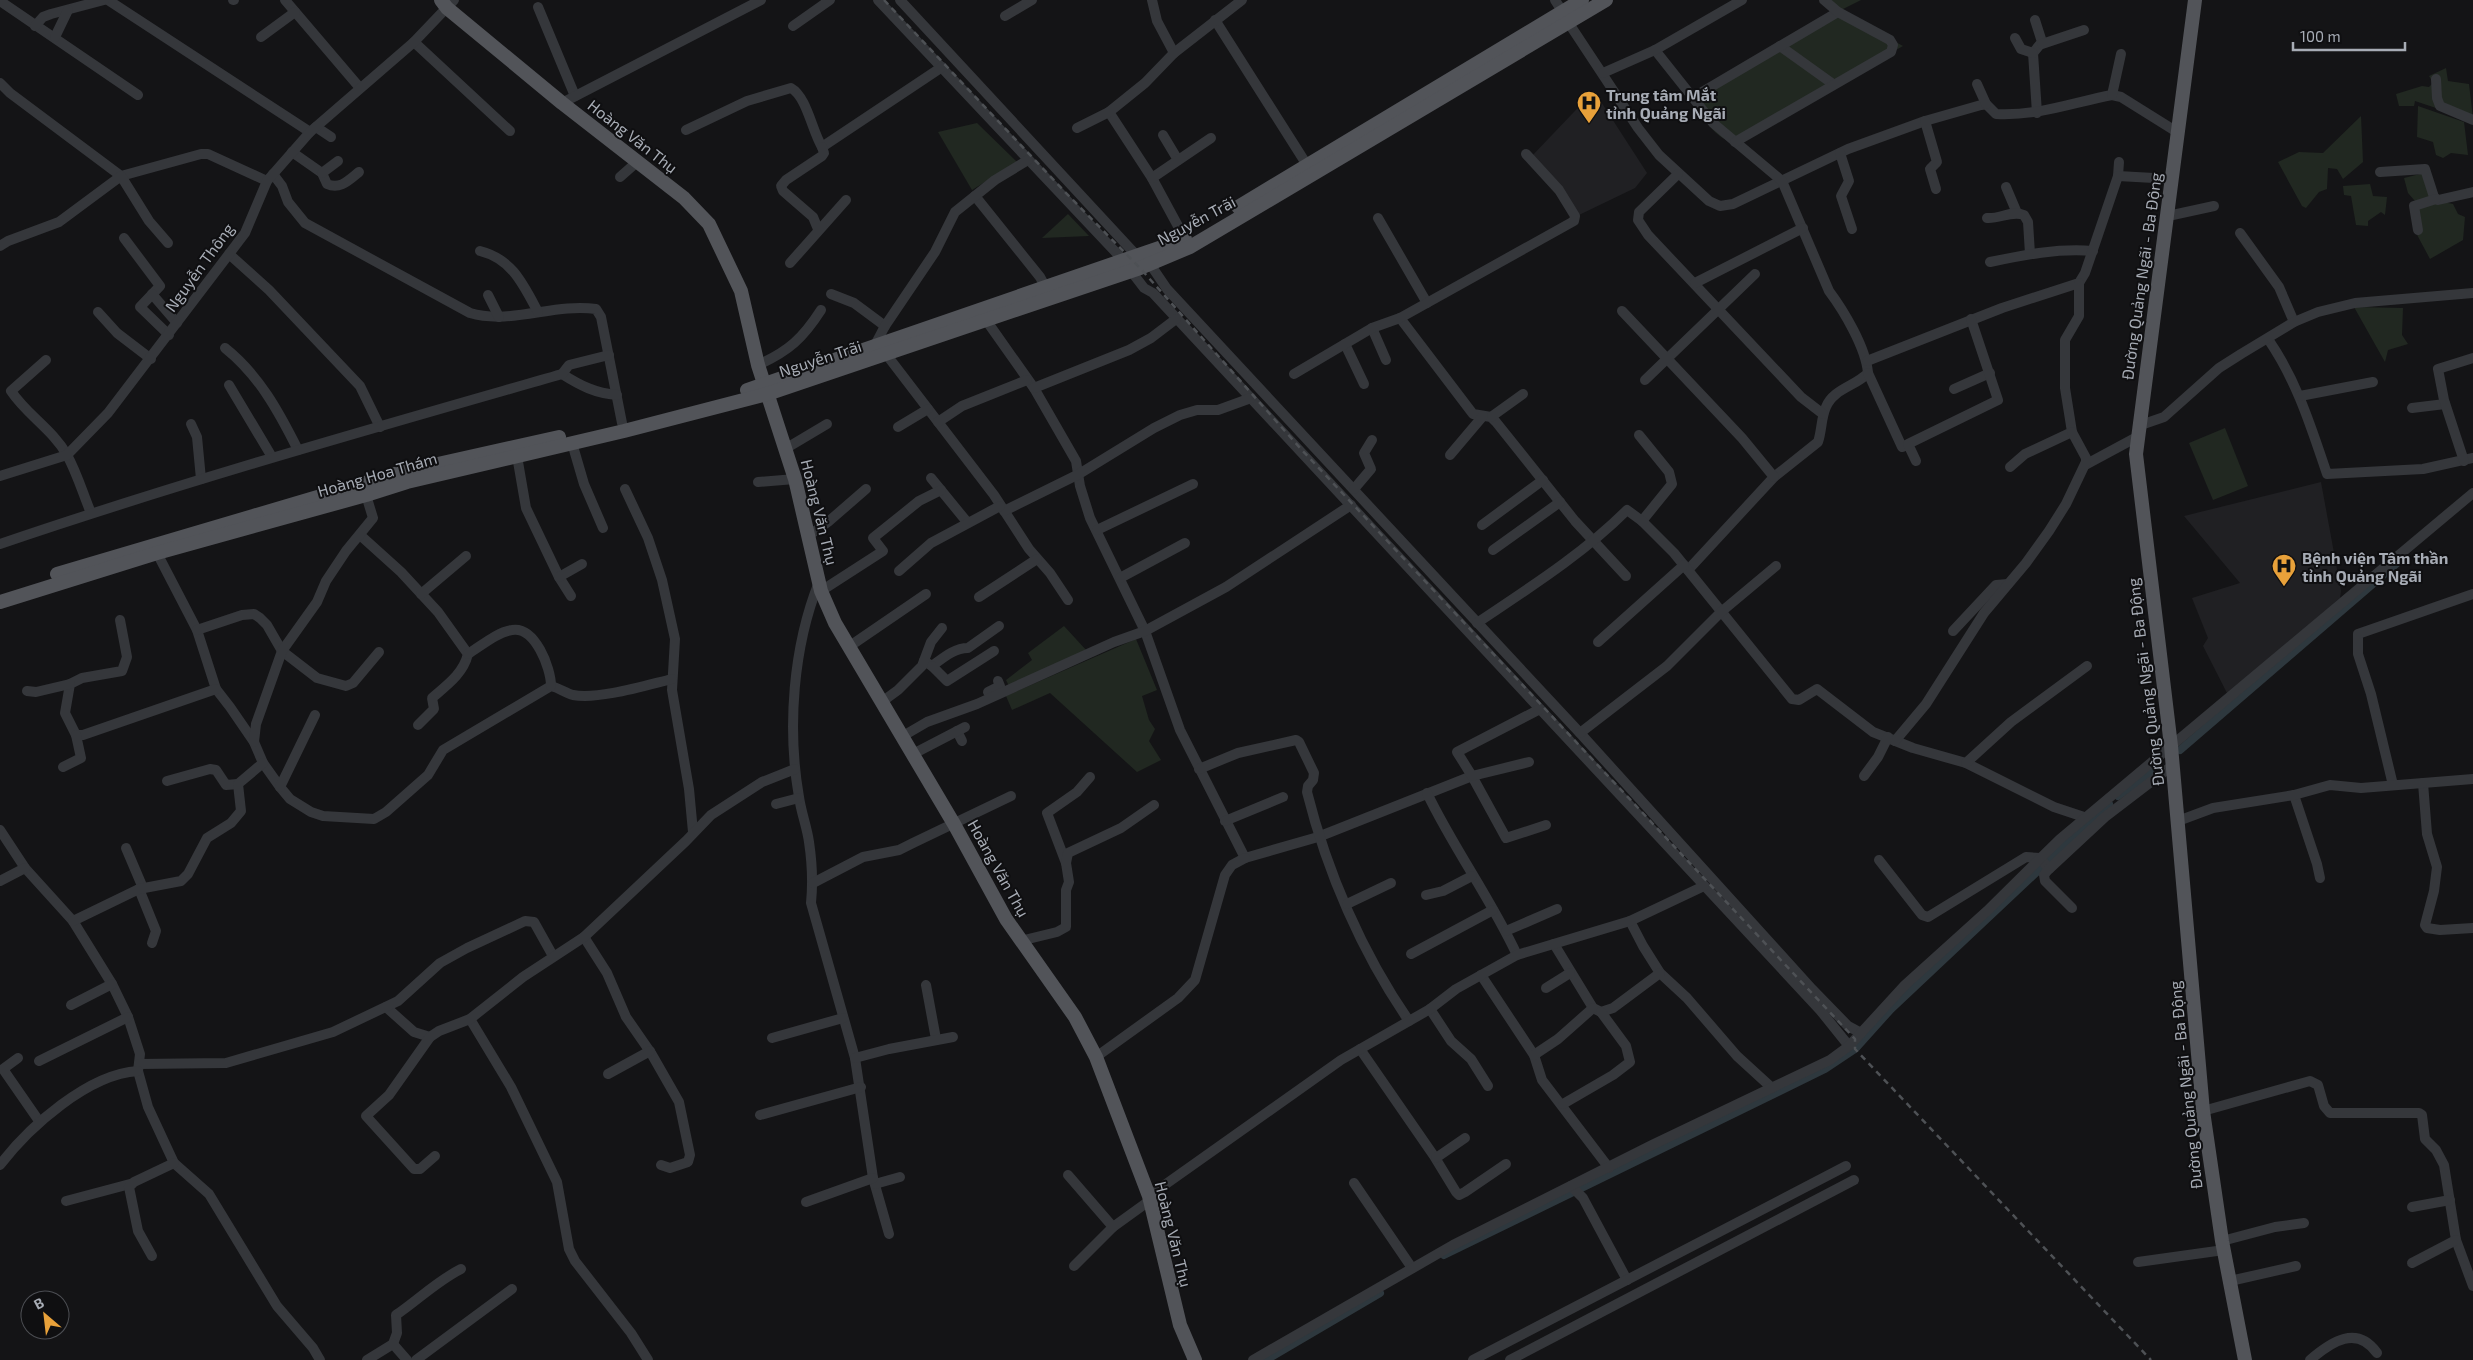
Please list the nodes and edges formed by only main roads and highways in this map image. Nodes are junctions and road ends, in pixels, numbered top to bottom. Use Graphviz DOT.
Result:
graph roads {
  1 [pos="1582,0"];
  2 [pos="1606,0"];
  3 [pos="2195,0"];
  4 [pos="447,3"];
  5 [pos="1562,11"];
  6 [pos="1357,141"];
  7 [pos="1128,266"];
  8 [pos="917,337"];
  9 [pos="766,389"];
  10 [pos="623,427"];
  11 [pos="155,549"];
  12 [pos="0,592"];
  13 [pos="0,602"];
  14 [pos="1195,1360"];
  15 [pos="2245,1360"];
  1 -- 5 [label="main road, Nguyễn Trãi"];
  2 -- 5 [label="main road, Nguyễn Trãi"];
  3 -- 15 [label="main road, Đường Quảng Ngãi - Ba Động"];
  4 -- 9 [label="main road, Hoàng Văn Thụ"];
  5 -- 6 [label="main road, Nguyễn Trãi"];
  6 -- 7 [label="main road, Nguyễn Trãi"];
  6 -- 7 [label="main road, Nguyễn Trãi"];
  7 -- 8 [label="main road, Nguyễn Trãi"];
  7 -- 8 [label="main road, Nguyễn Trãi"];
  8 -- 9 [label="main road, Nguyễn Trãi"];
  8 -- 9 [label="main road, Nguyễn Trãi"];
  9 -- 10 [label="main road, Hoàng Hoa Thám"];
  9 -- 14 [label="main road, Hoàng Văn Thụ"];
  10 -- 11 [label="main road, Hoàng Hoa Thám"];
  10 -- 11 [label="main road, Hoàng Hoa Thám"];
  11 -- 12 [label="main road, Hoàng Hoa Thám"];
  11 -- 13 [label="main road, Hoàng Hoa Thám"];
}
